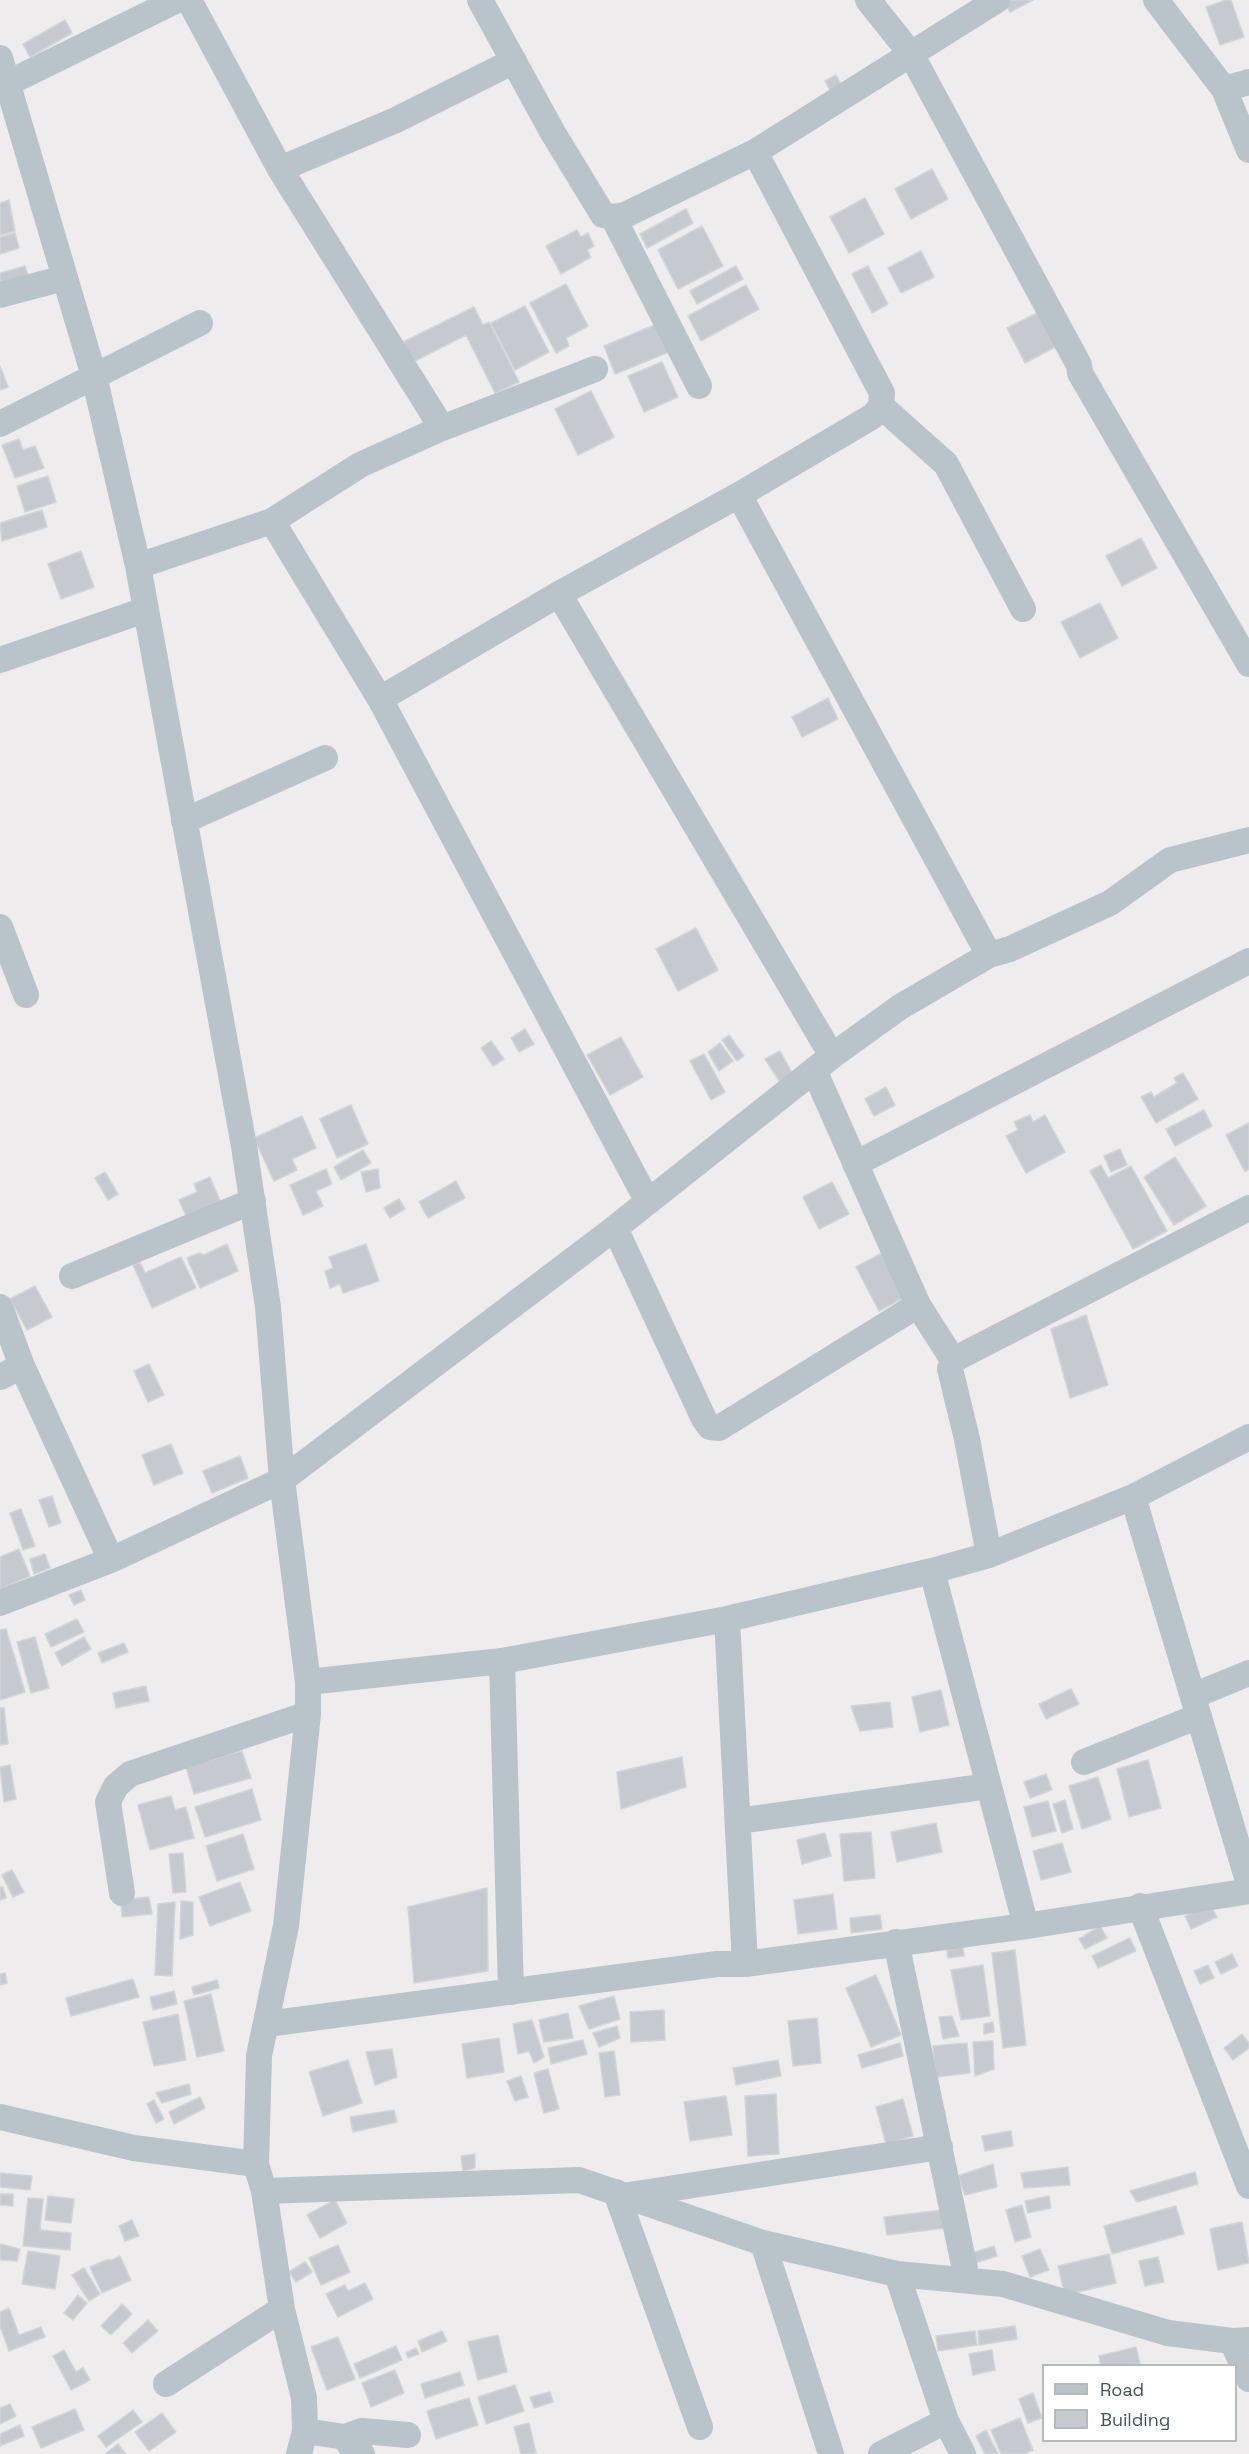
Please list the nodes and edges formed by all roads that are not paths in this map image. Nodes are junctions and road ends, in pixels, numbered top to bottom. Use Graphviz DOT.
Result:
graph roads {
  1 [pos="177,0"];
  2 [pos="189,0"];
  3 [pos="480,0"];
  4 [pos="868,0"];
  5 [pos="997,0"];
  6 [pos="1156,0"];
  7 [pos="910,54"];
  8 [pos="0,58"];
  9 [pos="514,61"];
  10 [pos="1249,82"];
  11 [pos="4,86"];
  12 [pos="1224,89"];
  13 [pos="1249,150"];
  14 [pos="755,152"];
  15 [pos="280,169"];
  16 [pos="613,218"];
  17 [pos="63,278"];
  18 [pos="0,295"];
  19 [pos="200,323"];
  20 [pos="595,369"];
  21 [pos="94,376"];
  22 [pos="699,386"];
  23 [pos="881,406"];
  24 [pos="0,424"];
  25 [pos="442,428"];
  26 [pos="739,495"];
  27 [pos="272,521"];
  28 [pos="138,566"];
  29 [pos="559,594"];
  30 [pos="1023,609"];
  31 [pos="145,610"];
  32 [pos="0,660"];
  33 [pos="1249,664"];
  34 [pos="380,699"];
  35 [pos="325,758"];
  36 [pos="184,821"];
  37 [pos="1249,840"];
  38 [pos="0,927"];
  39 [pos="989,955"];
  40 [pos="1249,961"];
  41 [pos="26,994"];
  42 [pos="823,1063"];
  43 [pos="855,1164"];
  44 [pos="253,1201"];
  45 [pos="648,1202"];
  46 [pos="1249,1208"];
  47 [pos="615,1228"];
  48 [pos="72,1276"];
  49 [pos="918,1305"];
  50 [pos="0,1307"];
  51 [pos="953,1360"];
  52 [pos="11,1371"];
  53 [pos="1249,1437"];
  54 [pos="282,1480"];
  55 [pos="1133,1497"];
  56 [pos="989,1555"];
  57 [pos="111,1560"];
  58 [pos="932,1571"];
  59 [pos="0,1603"];
  60 [pos="727,1619"];
  61 [pos="502,1661"];
  62 [pos="1249,1673"];
  63 [pos="308,1682"];
  64 [pos="1196,1706"];
  65 [pos="308,1714"];
  66 [pos="1084,1762"];
  67 [pos="989,1786"];
  68 [pos="738,1821"];
  69 [pos="1249,1884"];
  70 [pos="1249,1891"];
  71 [pos="122,1893"];
  72 [pos="1140,1906"];
  73 [pos="1026,1926"];
  74 [pos="897,1942"];
  75 [pos="745,1964"];
  76 [pos="512,1992"];
  77 [pos="267,2024"];
  78 [pos="0,2117"];
  79 [pos="939,2147"];
  80 [pos="256,2164"];
  81 [pos="1249,2186"];
  82 [pos="264,2191"];
  83 [pos="621,2194"];
  84 [pos="763,2244"];
  85 [pos="897,2274"];
  86 [pos="967,2279"];
  87 [pos="282,2309"];
  88 [pos="1240,2340"];
  89 [pos="1249,2379"];
  90 [pos="166,2384"];
  91 [pos="946,2421"];
  92 [pos="700,2427"];
  93 [pos="408,2435"];
  94 [pos="302,2442"];
  95 [pos="354,2446"];
  96 [pos="831,2454"];
  97 [pos="881,2454"];
  98 [pos="963,2454"];
  1 -- 11 [label="street"];
  2 -- 15 [label="street"];
  3 -- 9 [label="street"];
  4 -- 7 [label="street"];
  5 -- 7 [label="street"];
  6 -- 12 [label="street"];
  7 -- 14 [label="street"];
  7 -- 33 [label="street"];
  8 -- 11 [label="street"];
  9 -- 15 [label="street"];
  9 -- 16 [label="street"];
  10 -- 12 [label="street"];
  11 -- 17 [label="street"];
  12 -- 13 [label="street"];
  14 -- 16 [label="street"];
  14 -- 23 [label="street"];
  15 -- 25 [label="street"];
  16 -- 22 [label="street"];
  17 -- 18 [label="street"];
  17 -- 21 [label="street"];
  19 -- 21 [label="street"];
  20 -- 25 [label="street"];
  21 -- 24 [label="street"];
  21 -- 28 [label="street"];
  23 -- 26 [label="street"];
  23 -- 30 [label="street"];
  25 -- 27 [label="street"];
  26 -- 29 [label="street"];
  26 -- 39 [label="street"];
  27 -- 28 [label="street"];
  27 -- 34 [label="street"];
  28 -- 31 [label="street"];
  29 -- 34 [label="street"];
  29 -- 42 [label="street"];
  31 -- 32 [label="street"];
  31 -- 36 [label="street"];
  34 -- 45 [label="street"];
  35 -- 36 [label="street"];
  36 -- 44 [label="street"];
  37 -- 39 [label="street"];
  38 -- 41 [label="street"];
  39 -- 42 [label="street"];
  40 -- 43 [label="street"];
  42 -- 43 [label="street"];
  42 -- 45 [label="street"];
  43 -- 49 [label="street"];
  44 -- 48 [label="street"];
  44 -- 54 [label="street"];
  45 -- 47 [label="street"];
  46 -- 51 [label="street"];
  47 -- 49 [label="street"];
  47 -- 54 [label="street"];
  49 -- 51 [label="street"];
  50 -- 52 [label="street"];
  51 -- 56 [label="street"];
  52 -- 57 [label="street"];
  53 -- 55 [label="street"];
  54 -- 57 [label="street"];
  54 -- 63 [label="street"];
  55 -- 56 [label="street"];
  55 -- 64 [label="street"];
  56 -- 58 [label="street"];
  57 -- 59 [label="street"];
  58 -- 60 [label="street"];
  58 -- 67 [label="street"];
  60 -- 61 [label="street"];
  60 -- 68 [label="street"];
  61 -- 63 [label="street"];
  61 -- 76 [label="street"];
  62 -- 64 [label="street"];
  63 -- 65 [label="street"];
  64 -- 66 [label="street"];
  64 -- 69 [label="street"];
  65 -- 71 [label="street"];
  65 -- 77 [label="street"];
  67 -- 68 [label="street"];
  67 -- 73 [label="street"];
  68 -- 75 [label="street"];
  70 -- 72 [label="street"];
  72 -- 73 [label="street"];
  72 -- 81 [label="street"];
  73 -- 74 [label="street"];
  74 -- 75 [label="street"];
  74 -- 79 [label="street"];
  75 -- 76 [label="street"];
  76 -- 77 [label="street"];
  77 -- 80 [label="street"];
  78 -- 80 [label="street"];
  79 -- 83 [label="street"];
  79 -- 86 [label="street"];
  80 -- 82 [label="street"];
  82 -- 83 [label="street"];
  82 -- 87 [label="street"];
  83 -- 84 [label="street"];
  83 -- 92 [label="street"];
  84 -- 85 [label="street"];
  84 -- 96 [label="street"];
  85 -- 86 [label="street"];
  85 -- 91 [label="street"];
  86 -- 88 [label="street"];
  87 -- 90 [label="street"];
  87 -- 94 [label="street"];
  88 -- 89 [label="street"];
  91 -- 97 [label="street"];
  91 -- 98 [label="street"];
  93 -- 95 [label="street"];
  94 -- 95 [label="street"];
}
